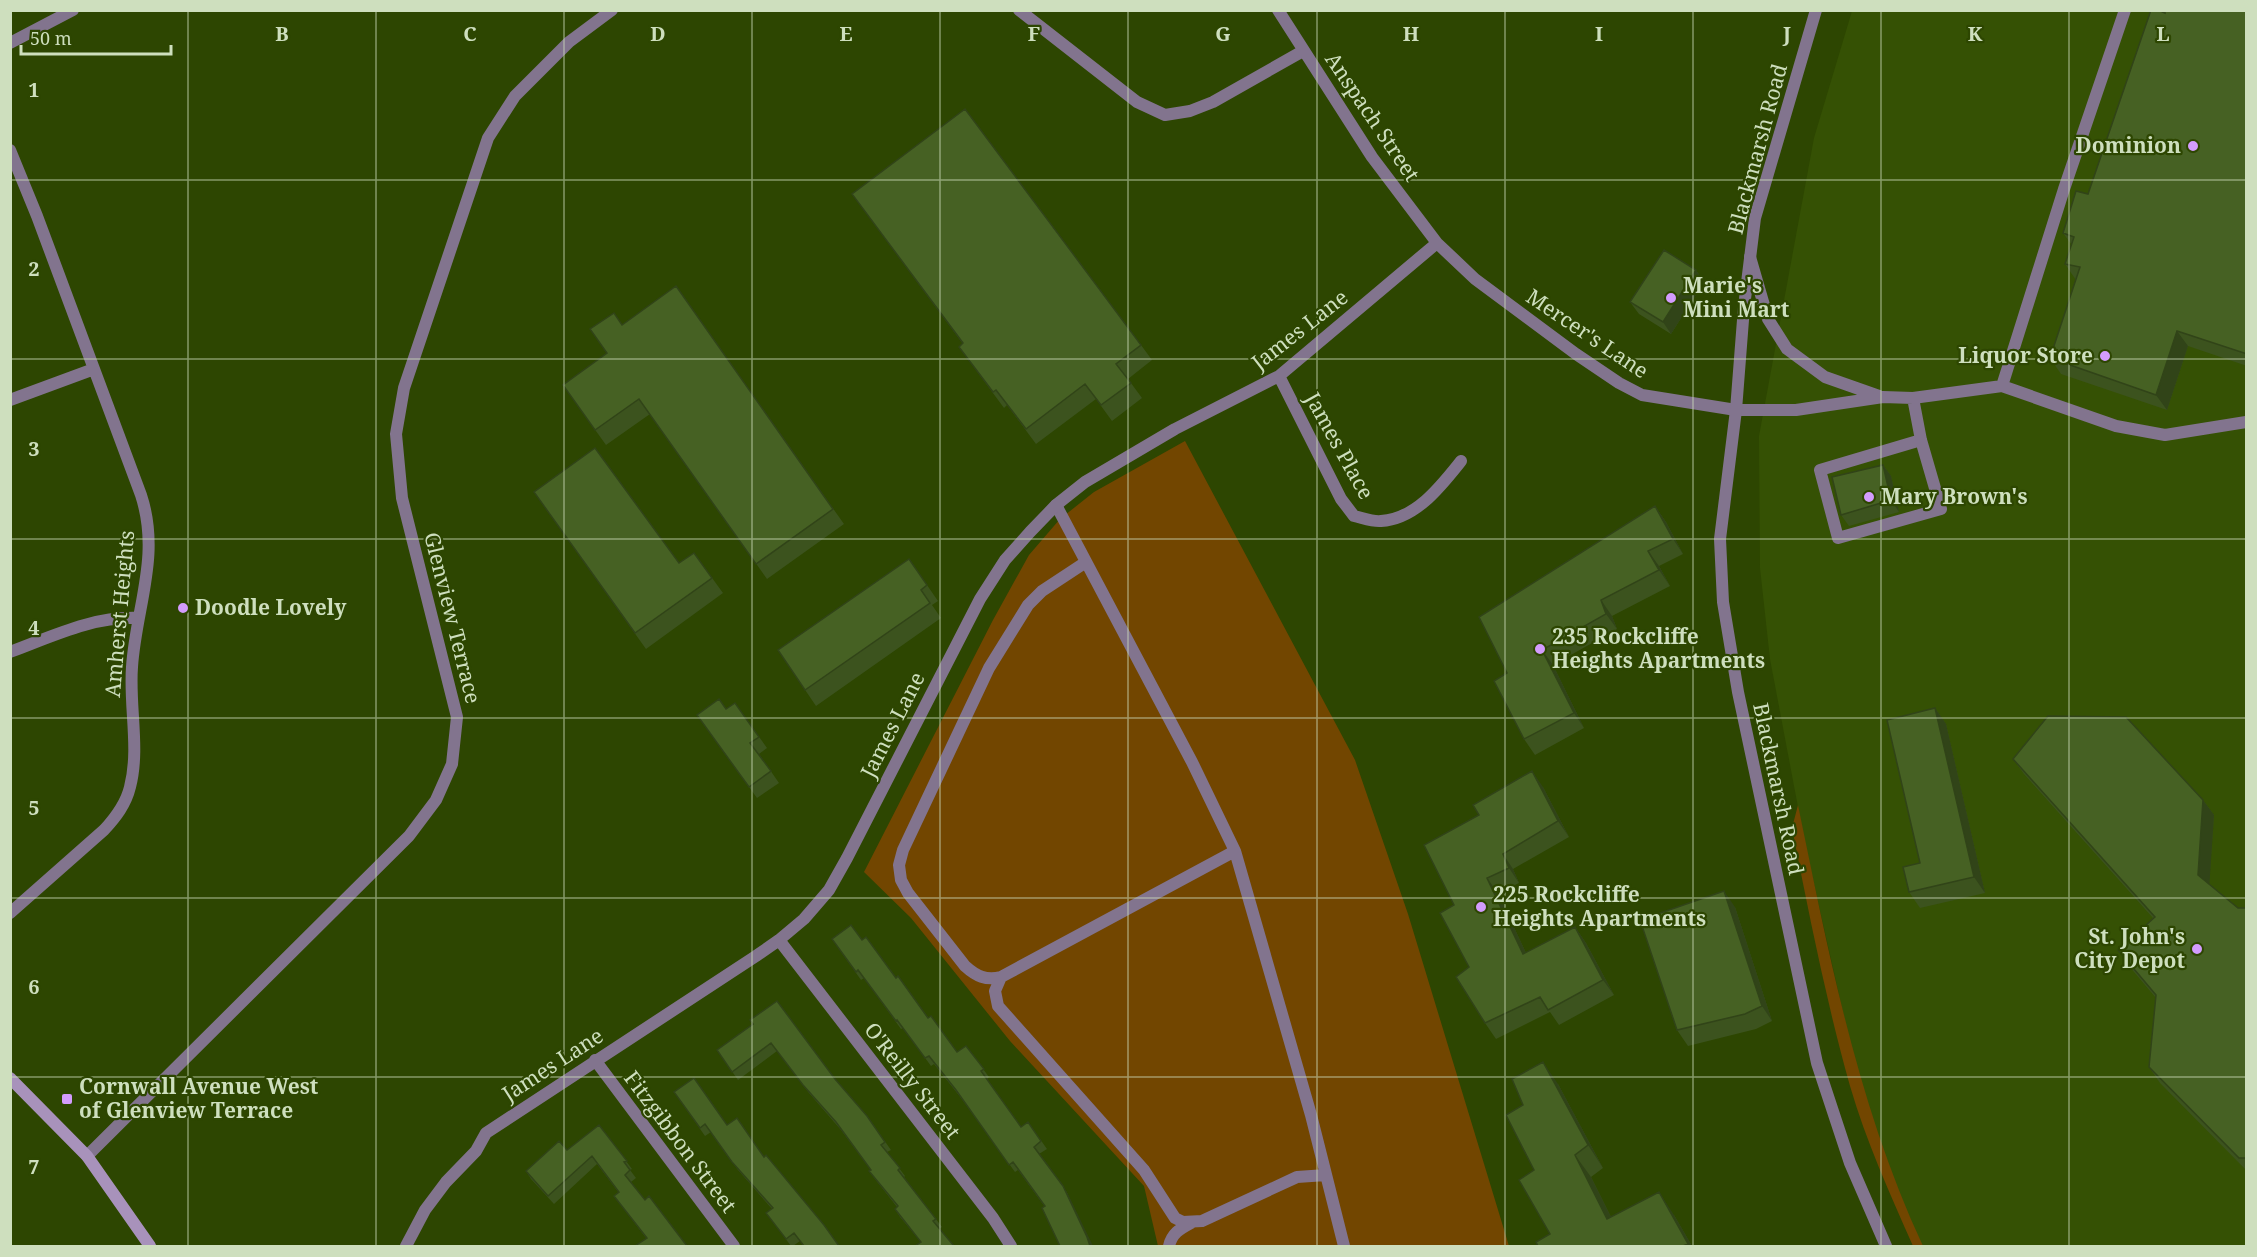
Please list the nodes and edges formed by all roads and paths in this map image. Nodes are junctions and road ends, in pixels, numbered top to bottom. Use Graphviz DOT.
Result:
graph roads {
  1 [pos="73,10"];
  2 [pos="612,10"];
  3 [pos="1019,10"];
  4 [pos="1278,10"];
  5 [pos="1816,10"];
  6 [pos="2125,10"];
  7 [pos="10,43"];
  8 [pos="1303,51"];
  9 [pos="10,150"];
  10 [pos="1437,243"];
  11 [pos="1750,256"];
  12 [pos="94,369"];
  13 [pos="1279,376"];
  14 [pos="2002,386"];
  15 [pos="1883,397"];
  16 [pos="1913,398"];
  17 [pos="10,400"];
  18 [pos="1736,410"];
  19 [pos="2247,422"];
  20 [pos="1921,440"];
  21 [pos="1461,461"];
  22 [pos="1056,505"];
  23 [pos="1086,562"];
  24 [pos="139,618"];
  25 [pos="10,652"];
  26 [pos="1235,851"];
  27 [pos="10,913"];
  28 [pos="778,940"];
  29 [pos="1001,977"];
  30 [pos="595,1060"];
  31 [pos="10,1078"];
  32 [pos="87,1156"];
  33 [pos="1326,1174"];
  34 [pos="1192,1223"];
  35 [pos="150,1246"];
  36 [pos="406,1246"];
  37 [pos="734,1246"];
  38 [pos="1011,1246"];
  39 [pos="1169,1246"];
  40 [pos="1344,1246"];
  41 [pos="1886,1246"];
  1 -- 7 [label="street"];
  2 -- 32 [label="street, Glenview Terrace"];
  3 -- 8 [label="street"];
  4 -- 8 [label="street, Anspach Street"];
  5 -- 11 [label="street, Blackmarsh Road"];
  6 -- 14 [label="street"];
  8 -- 10 [label="street, Anspach Street"];
  9 -- 12 [label="street, Amherst Heights"];
  10 -- 13 [label="street, James Lane"];
  10 -- 18 [label="street, Mercer's Lane"];
  11 -- 15 [label="street"];
  11 -- 18 [label="street, Blackmarsh Road"];
  12 -- 17 [label="street"];
  12 -- 24 [label="street, Amherst Heights"];
  13 -- 21 [label="street, James Place"];
  13 -- 22 [label="street, James Lane"];
  14 -- 16 [label="street"];
  14 -- 19 [label="street"];
  15 -- 16 [label="street"];
  15 -- 18 [label="street, Mercer's Lane"];
  16 -- 20 [label="street"];
  18 -- 41 [label="street, Blackmarsh Road"];
  20 -- 20 [label="street"];
  22 -- 23 [label="street"];
  22 -- 28 [label="street, James Lane"];
  23 -- 26 [label="street"];
  23 -- 29 [label="street"];
  24 -- 25 [label="street"];
  24 -- 27 [label="street, Amherst Heights"];
  26 -- 29 [label="street"];
  26 -- 33 [label="street"];
  28 -- 30 [label="street, James Lane"];
  28 -- 38 [label="street, O'Reilly Street"];
  29 -- 34 [label="street"];
  30 -- 36 [label="street, James Lane"];
  30 -- 37 [label="street, Fitzgibbon Street"];
  31 -- 32 [label="main road"];
  32 -- 35 [label="main road"];
  33 -- 34 [label="street"];
  33 -- 40 [label="street"];
  34 -- 39 [label="street"];
}
